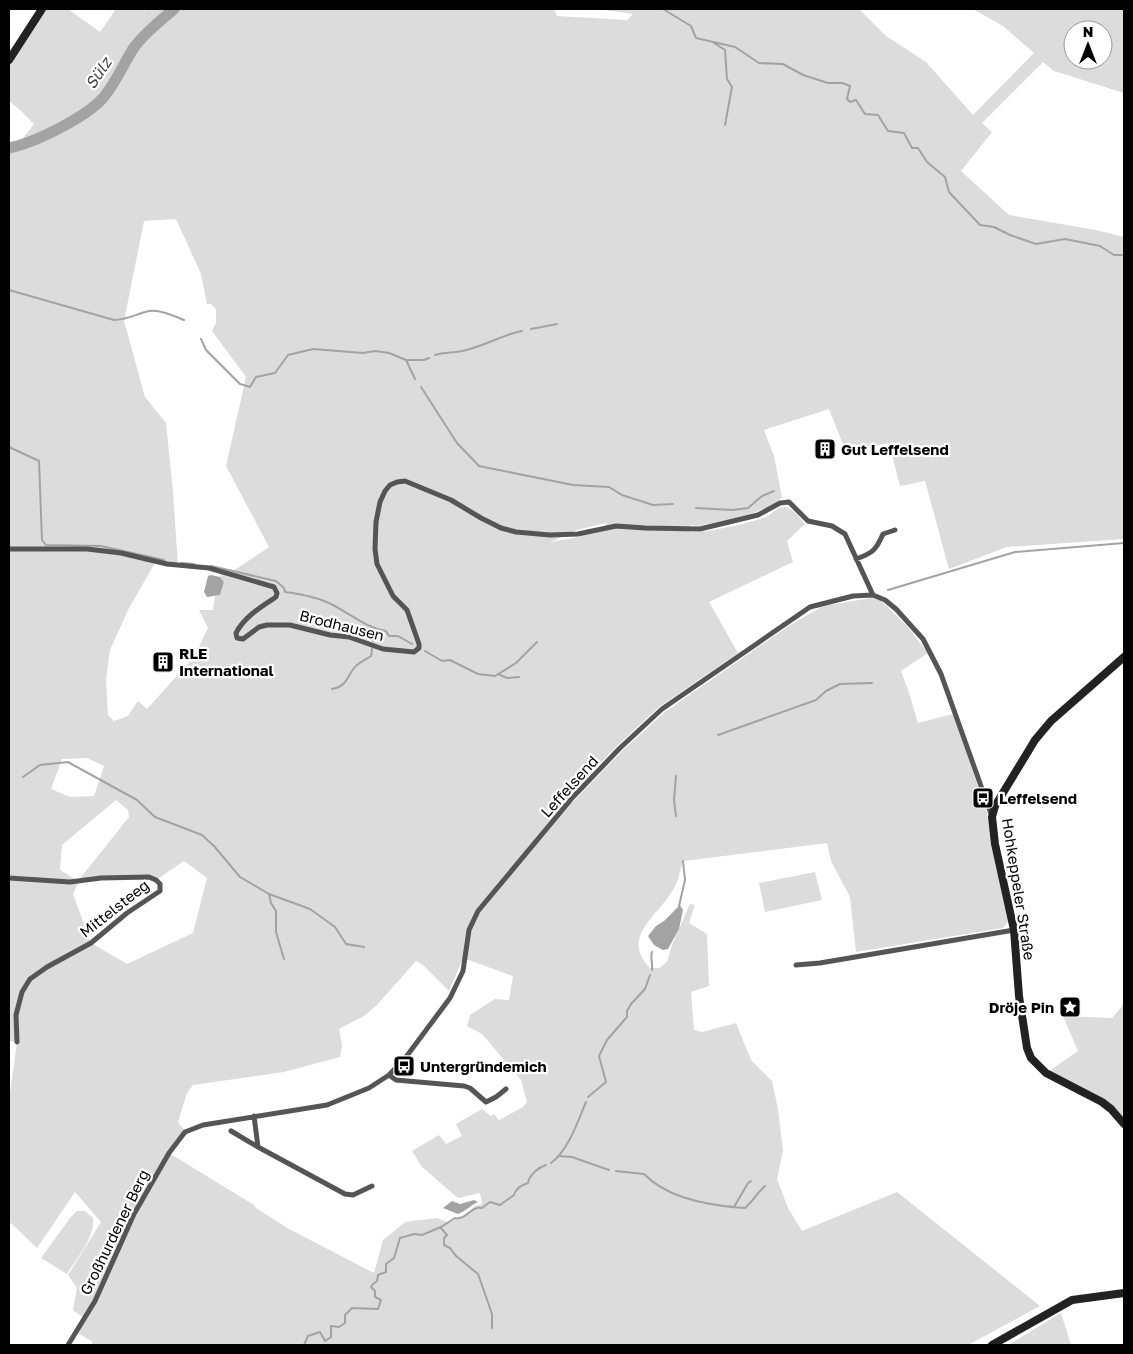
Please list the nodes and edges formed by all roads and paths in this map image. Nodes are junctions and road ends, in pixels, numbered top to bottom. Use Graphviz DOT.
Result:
graph roads {
  1 [pos="42,9"];
  2 [pos="9,60"];
  3 [pos="895,530"];
  4 [pos="9,550"];
  5 [pos="856,558"];
  6 [pos="873,595"];
  7 [pos="1124,657"];
  8 [pos="992,817"];
  9 [pos="9,878"];
  10 [pos="1014,930"];
  11 [pos="796,965"];
  12 [pos="17,1042"];
  13 [pos="390,1075"];
  14 [pos="506,1089"];
  15 [pos="254,1116"];
  16 [pos="1124,1124"];
  17 [pos="231,1131"];
  18 [pos="258,1147"];
  19 [pos="372,1186"];
  20 [pos="1124,1293"];
  21 [pos="68,1345"];
  22 [pos="992,1345"];
  1 -- 2 [label="street"];
  3 -- 5 [label="street"];
  4 -- 5 [label="street, Brodhausen"];
  5 -- 6 [label="street"];
  6 -- 8 [label="street"];
  6 -- 13 [label="street, Leffelsend"];
  7 -- 8 [label="street, Hohkeppeler Straße"];
  8 -- 10 [label="street, Hohkeppeler Straße"];
  9 -- 12 [label="street, Mittelsteeg"];
  10 -- 11 [label="street"];
  10 -- 16 [label="street, Hohkeppeler Straße"];
  13 -- 14 [label="street"];
  13 -- 15 [label="street"];
  15 -- 18 [label="street"];
  15 -- 21 [label="street, Großhurdener Berg"];
  17 -- 18 [label="street"];
  18 -- 19 [label="street"];
  20 -- 22 [label="street"];
}
